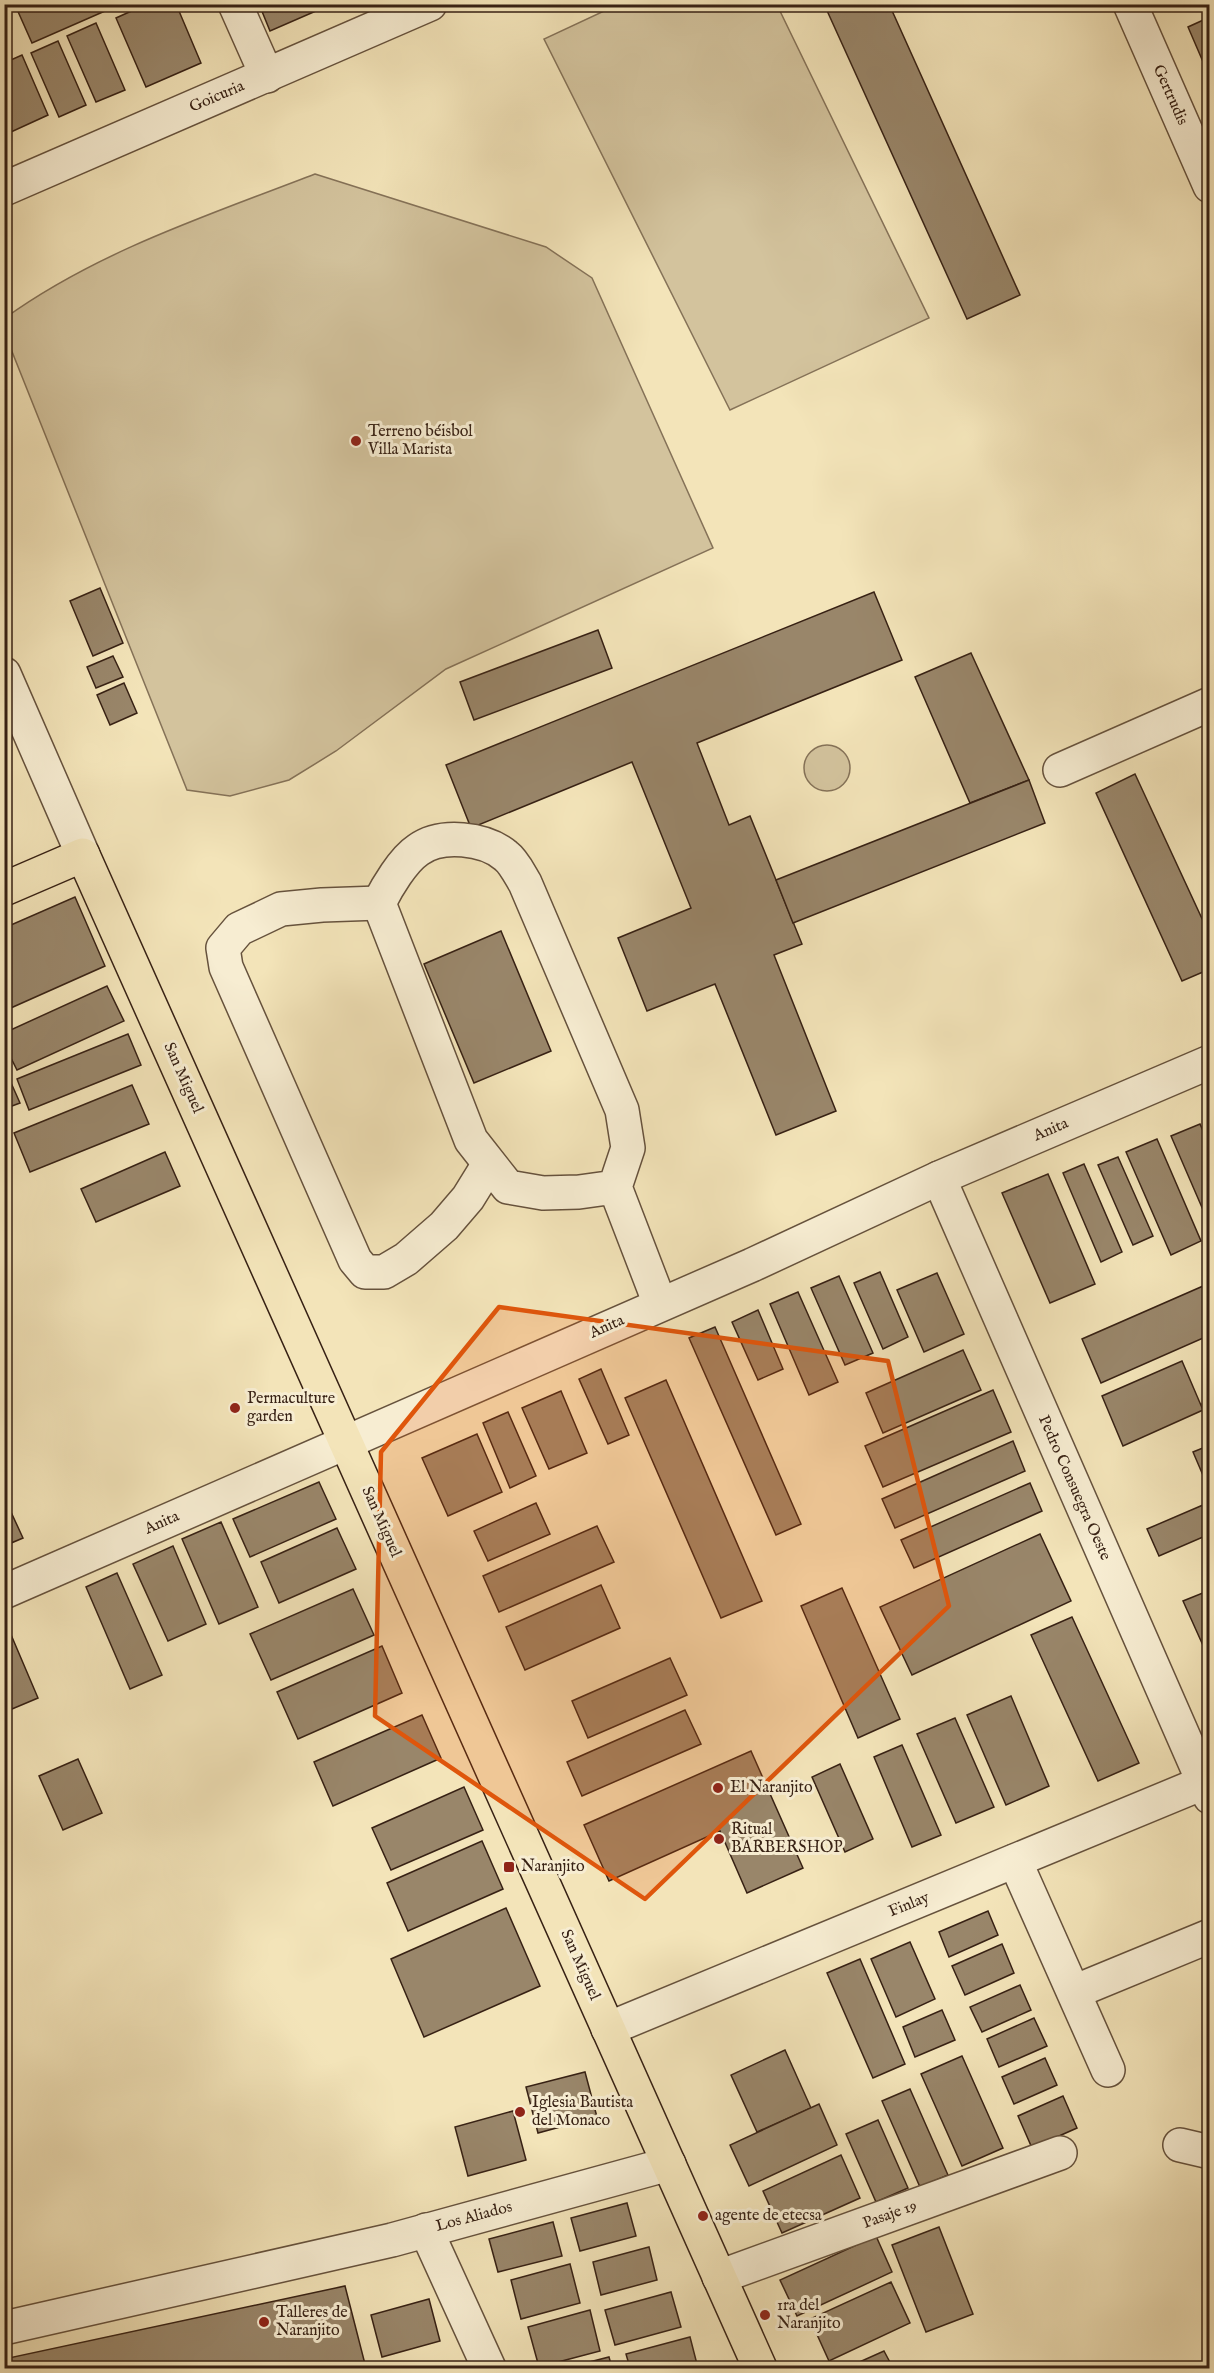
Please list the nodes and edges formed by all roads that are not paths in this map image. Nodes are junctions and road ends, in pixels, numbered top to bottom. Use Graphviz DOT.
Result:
graph roads {
  1 [pos="235,4"];
  2 [pos="430,4"];
  3 [pos="1130,4"];
  4 [pos="267,76"];
  5 [pos="1209,186"];
  6 [pos="4,189"];
  7 [pos="4,674"];
  8 [pos="1209,704"];
  9 [pos="1060,770"];
  10 [pos="83,855"];
  11 [pos="4,889"];
  12 [pos="379,903"];
  13 [pos="1209,1062"];
  14 [pos="489,1164"];
  15 [pos="939,1178"];
  16 [pos="615,1187"];
  17 [pos="660,1304"];
  18 [pos="346,1442"];
  19 [pos="4,1592"];
  20 [pos="1207,1787"];
  21 [pos="1015,1861"];
  22 [pos="1209,1936"];
  23 [pos="1074,1992"];
  24 [pos="608,2029"];
  25 [pos="1108,2070"];
  26 [pos="1060,2153"];
  27 [pos="669,2164"];
  28 [pos="426,2230"];
  29 [pos="719,2277"];
  30 [pos="4,2328"];
  31 [pos="489,2368"];
  32 [pos="760,2368"];
  1 -- 4 [label="street"];
  2 -- 4 [label="street, Goicuria"];
  3 -- 5 [label="street, Gertrudis"];
  4 -- 6 [label="street, Goicuria"];
  7 -- 10 [label="street, San Miguel"];
  8 -- 9 [label="street"];
  10 -- 11 [label="main road"];
  10 -- 18 [label="main road, San Miguel"];
  12 -- 14 [label="street"];
  12 -- 14 [label="street"];
  12 -- 16 [label="street"];
  13 -- 15 [label="street, Anita"];
  14 -- 16 [label="street"];
  15 -- 17 [label="street, Anita"];
  15 -- 20 [label="street, Pedro Consuegra Oeste"];
  16 -- 17 [label="street"];
  17 -- 18 [label="street, Anita"];
  18 -- 19 [label="street, Anita"];
  18 -- 24 [label="main road, San Miguel"];
  20 -- 21 [label="street, Finlay"];
  21 -- 23 [label="street"];
  21 -- 24 [label="street, Finlay"];
  22 -- 23 [label="street"];
  23 -- 25 [label="street"];
  24 -- 27 [label="main road, San Miguel"];
  26 -- 29 [label="street, Pasaje 19"];
  27 -- 28 [label="street, Los Aliados"];
  27 -- 29 [label="main road, San Miguel"];
  28 -- 30 [label="street"];
  28 -- 31 [label="street, Los Aliados"];
  29 -- 32 [label="main road, San Miguel"];
}
